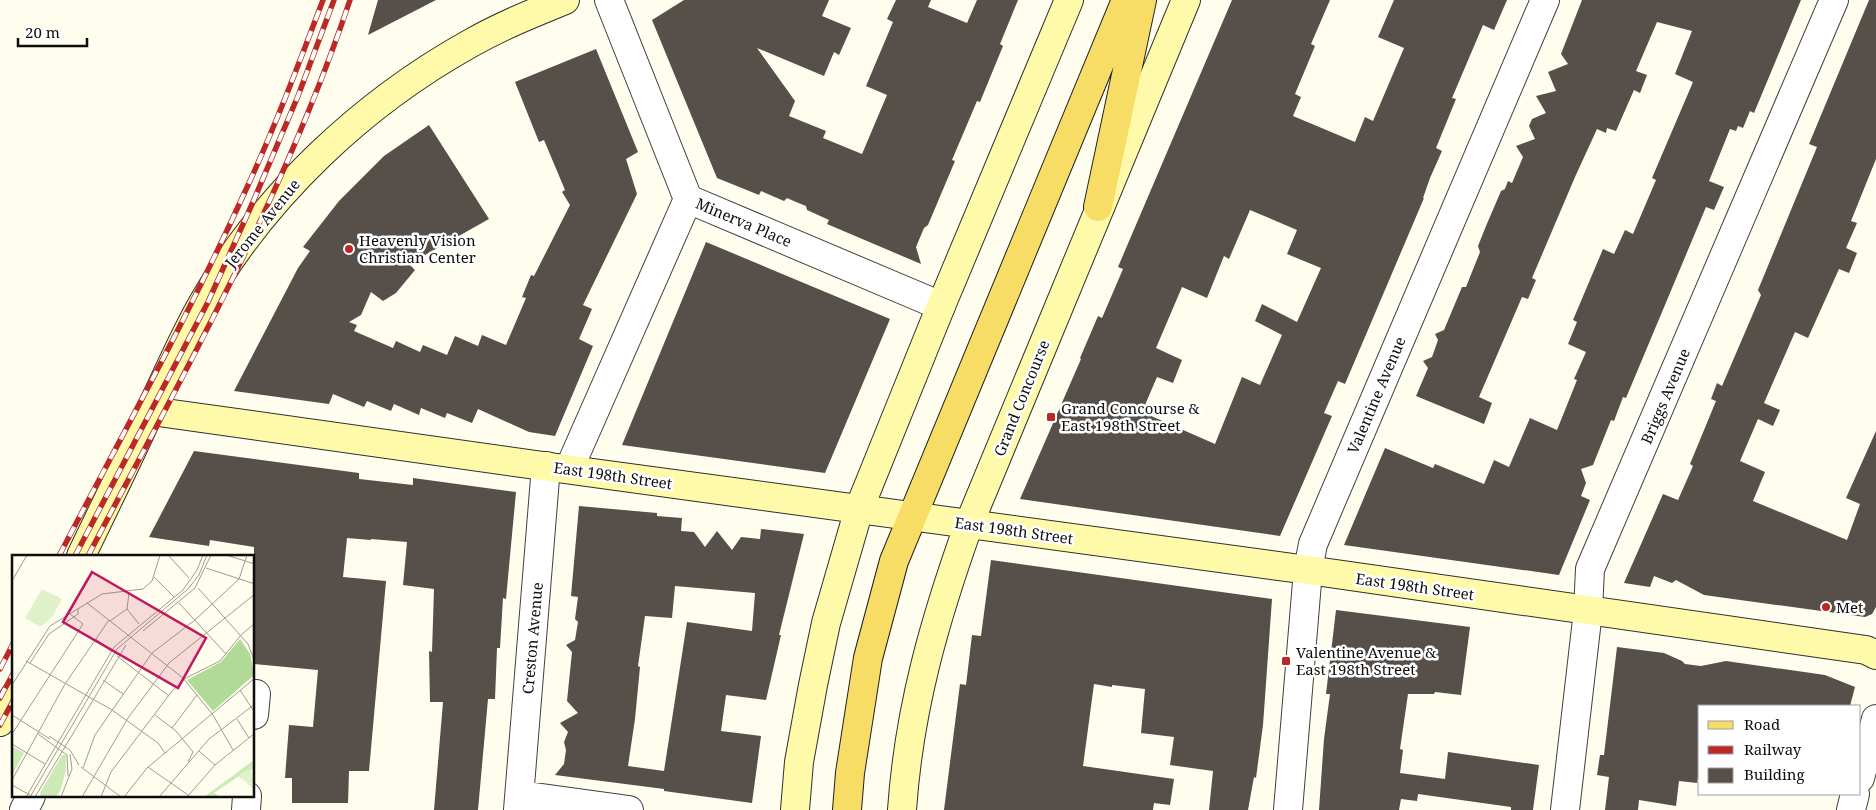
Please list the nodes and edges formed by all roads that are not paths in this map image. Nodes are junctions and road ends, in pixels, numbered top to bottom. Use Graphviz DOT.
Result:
graph roads {
  1 [pos="565,0"];
  2 [pos="609,0"];
  3 [pos="1069,0"];
  4 [pos="1113,0"];
  5 [pos="1126,0"];
  6 [pos="1142,0"];
  7 [pos="1186,0"];
  8 [pos="1545,0"];
  9 [pos="1834,0"];
  10 [pos="1098,66"];
  11 [pos="688,198"];
  12 [pos="1098,207"];
  13 [pos="941,306"];
  14 [pos="151,411"];
  15 [pos="557,467"];
  16 [pos="859,509"];
  17 [pos="912,516"];
  18 [pos="969,524"];
  19 [pos="87,554"];
  20 [pos="1308,570"];
  21 [pos="1588,611"];
  22 [pos="1876,655"];
  23 [pos="12,679"];
  24 [pos="0,687"];
  25 [pos="12,701"];
  26 [pos="1876,719"];
  27 [pos="0,722"];
  28 [pos="1861,774"];
  29 [pos="1856,795"];
  30 [pos="30,798"];
  31 [pos="519,802"];
  32 [pos="24,810"];
  33 [pos="629,810"];
  34 [pos="795,810"];
  35 [pos="847,810"];
  36 [pos="902,810"];
  37 [pos="1288,810"];
  38 [pos="1565,810"];
  39 [pos="1851,810"];
  1 -- 14 [label="street, Jerome Avenue"];
  2 -- 11 [label="street, Minerva Place"];
  3 -- 13 [label="street"];
  4 -- 10 [label="main road"];
  5 -- 10 [label="main road"];
  6 -- 12 [label="main road"];
  7 -- 12 [label="street, Grand Concourse"];
  8 -- 20 [label="street, Valentine Avenue"];
  9 -- 21 [label="street, Briggs Avenue"];
  10 -- 17 [label="main road"];
  11 -- 13 [label="street, Minerva Place"];
  11 -- 15 [label="street, Creston Avenue"];
  12 -- 18 [label="street, Grand Concourse"];
  13 -- 16 [label="street"];
  14 -- 15 [label="street, East 198th Street"];
  14 -- 19 [label="street, Jerome Avenue"];
  15 -- 16 [label="street, East 198th Street"];
  15 -- 31 [label="street, Creston Avenue"];
  16 -- 17 [label="street, East 198th Street"];
  16 -- 34 [label="street"];
  17 -- 18 [label="street, East 198th Street"];
  17 -- 35 [label="main road"];
  18 -- 20 [label="street, East 198th Street"];
  18 -- 36 [label="street, Grand Concourse"];
  20 -- 21 [label="street, East 198th Street"];
  20 -- 37 [label="street, Valentine Avenue"];
  21 -- 22 [label="street, East 198th Street"];
  21 -- 38 [label="street, Briggs Avenue"];
  23 -- 24 [label="street"];
  25 -- 27 [label="street"];
  26 -- 28 [label="street"];
  29 -- 39 [label="street"];
  30 -- 32 [label="street"];
  31 -- 33 [label="street"];
}
